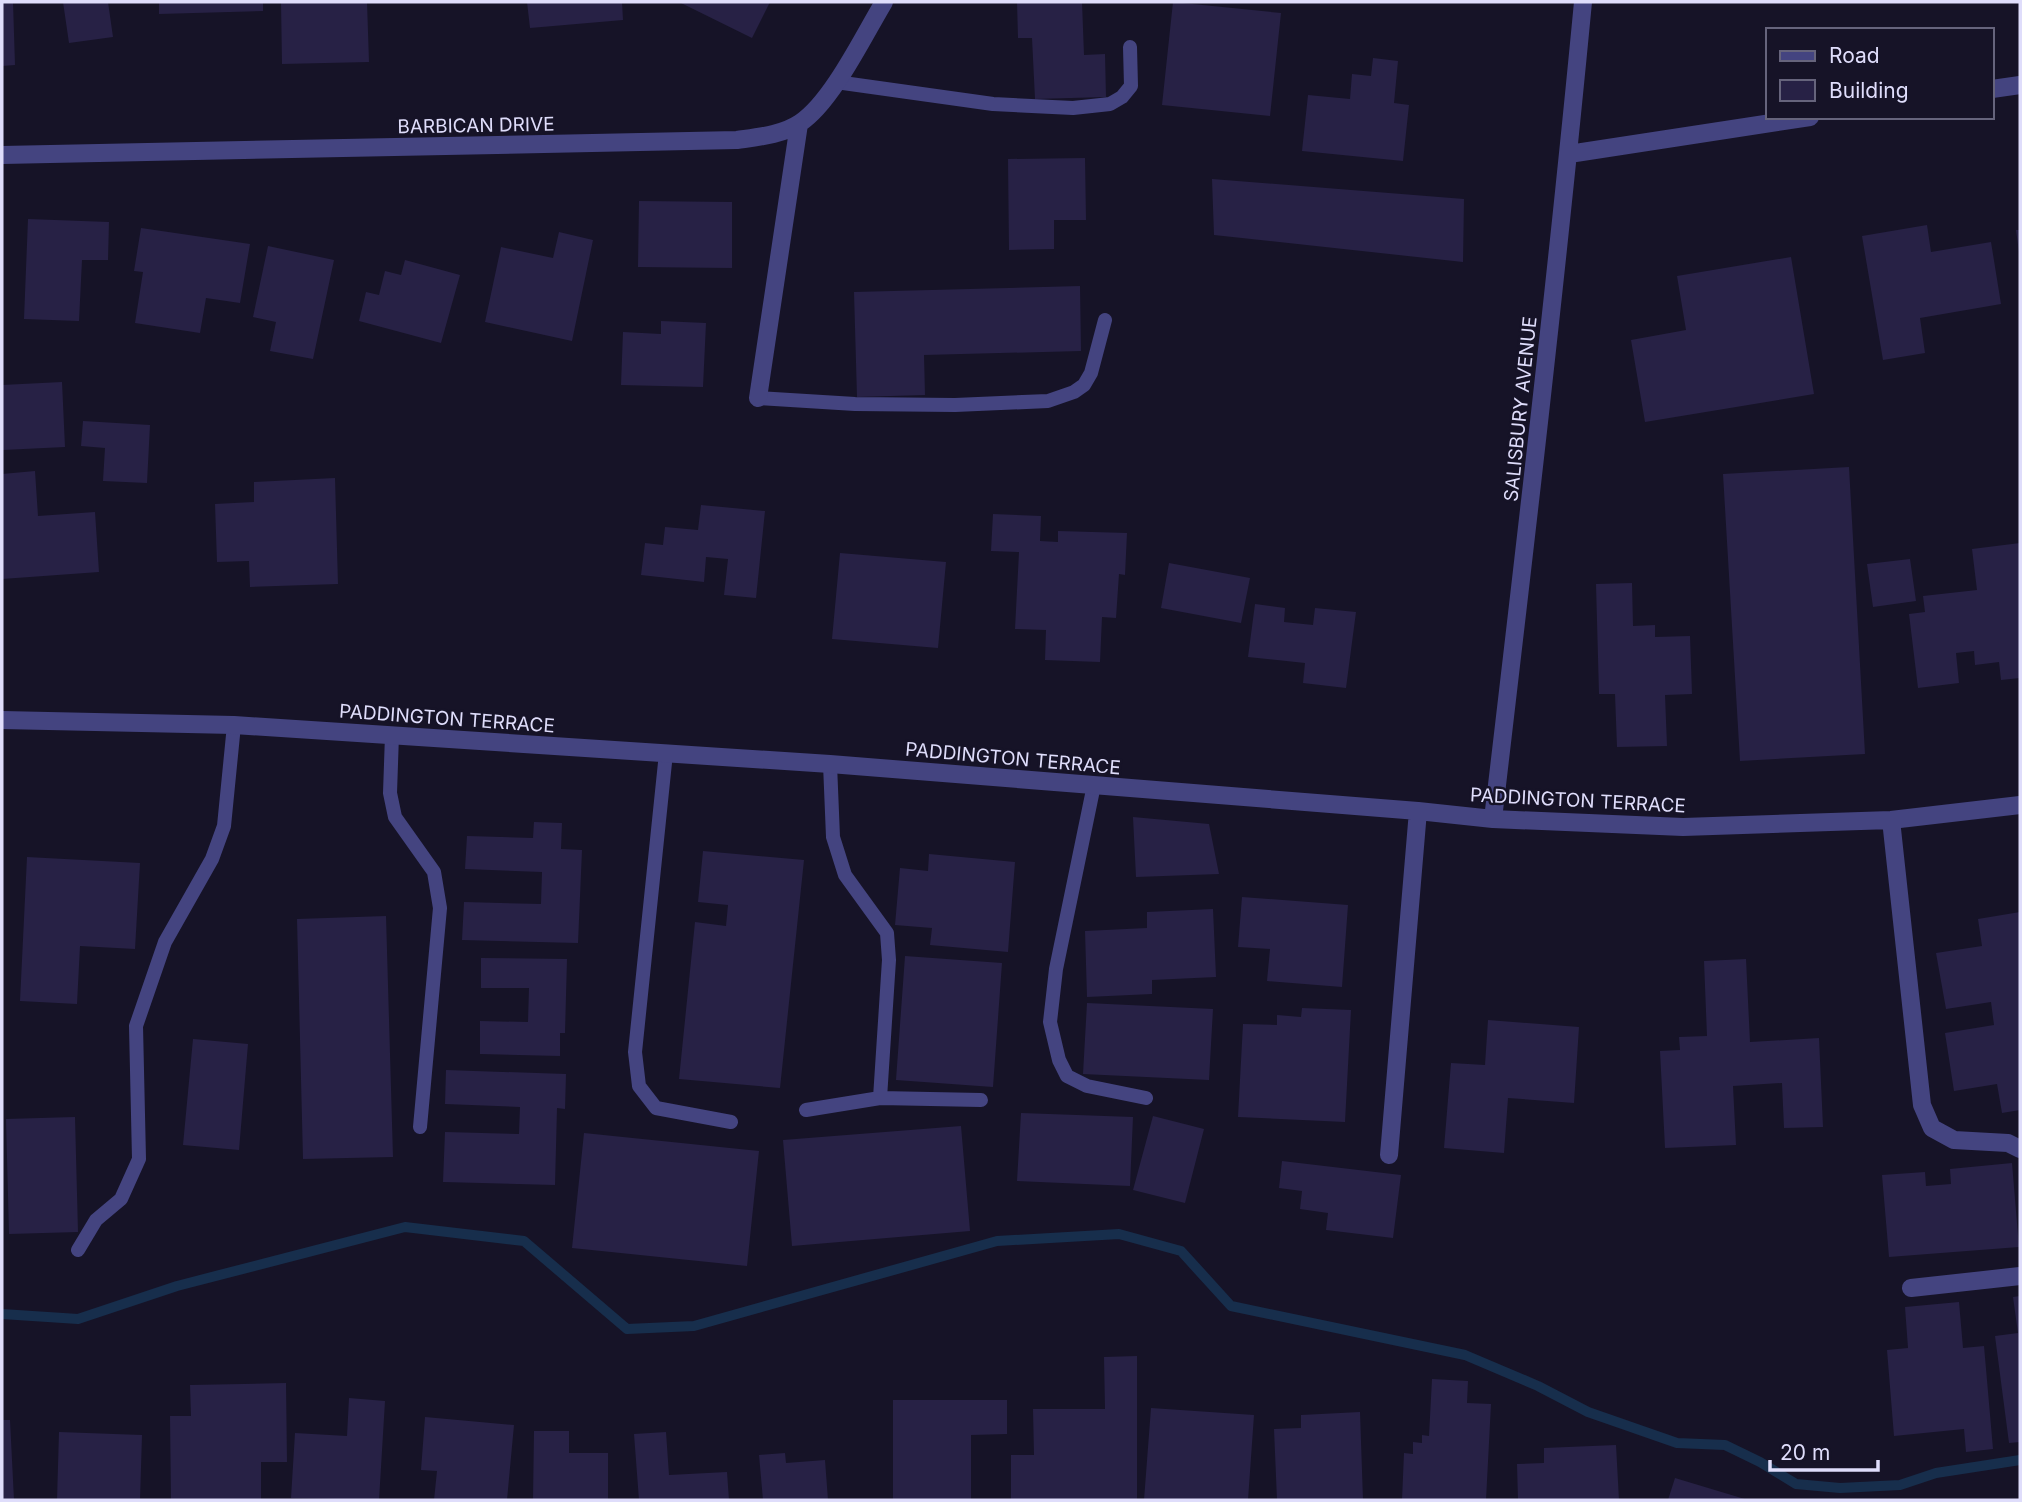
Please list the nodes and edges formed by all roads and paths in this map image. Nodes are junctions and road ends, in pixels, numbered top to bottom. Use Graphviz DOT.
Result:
graph roads {
  1 [pos="884,2"];
  2 [pos="1583,2"];
  3 [pos="1130,47"];
  4 [pos="836,82"];
  5 [pos="2020,85"];
  6 [pos="1994,89"];
  7 [pos="1797,119"];
  8 [pos="799,124"];
  9 [pos="2,155"];
  10 [pos="1569,155"];
  11 [pos="1105,320"];
  12 [pos="758,398"];
  13 [pos="2,720"];
  14 [pos="234,725"];
  15 [pos="392,735"];
  16 [pos="666,753"];
  17 [pos="830,764"];
  18 [pos="1094,785"];
  19 [pos="2020,805"];
  20 [pos="1418,811"];
  21 [pos="1493,819"];
  22 [pos="1891,820"];
  23 [pos="880,1098"];
  24 [pos="1146,1098"];
  25 [pos="981,1100"];
  26 [pos="806,1110"];
  27 [pos="731,1122"];
  28 [pos="420,1127"];
  29 [pos="2020,1149"];
  30 [pos="1389,1156"];
  31 [pos="78,1250"];
  32 [pos="2020,1276"];
  33 [pos="1911,1288"];
  1 -- 4 [label="street, BARBICAN DRIVE"];
  2 -- 10 [label="street, SALISBURY AVENUE"];
  3 -- 4 [label="lane"];
  4 -- 8 [label="street, BARBICAN DRIVE"];
  5 -- 6 [label="street"];
  7 -- 10 [label="street"];
  8 -- 9 [label="street, BARBICAN DRIVE"];
  8 -- 12 [label="street"];
  10 -- 21 [label="street, SALISBURY AVENUE"];
  11 -- 12 [label="lane"];
  13 -- 14 [label="street, PADDINGTON TERRACE"];
  14 -- 15 [label="street, PADDINGTON TERRACE"];
  14 -- 31 [label="lane"];
  15 -- 16 [label="street, PADDINGTON TERRACE"];
  15 -- 28 [label="lane"];
  16 -- 17 [label="street, PADDINGTON TERRACE"];
  16 -- 27 [label="lane"];
  17 -- 18 [label="street, PADDINGTON TERRACE"];
  17 -- 23 [label="lane"];
  18 -- 20 [label="street, PADDINGTON TERRACE"];
  18 -- 24 [label="lane"];
  19 -- 22 [label="street, PADDINGTON TERRACE"];
  20 -- 21 [label="street, PADDINGTON TERRACE"];
  20 -- 30 [label="street"];
  21 -- 22 [label="street, PADDINGTON TERRACE"];
  22 -- 29 [label="street"];
  23 -- 25 [label="lane"];
  23 -- 26 [label="lane"];
  32 -- 33 [label="street"];
}
